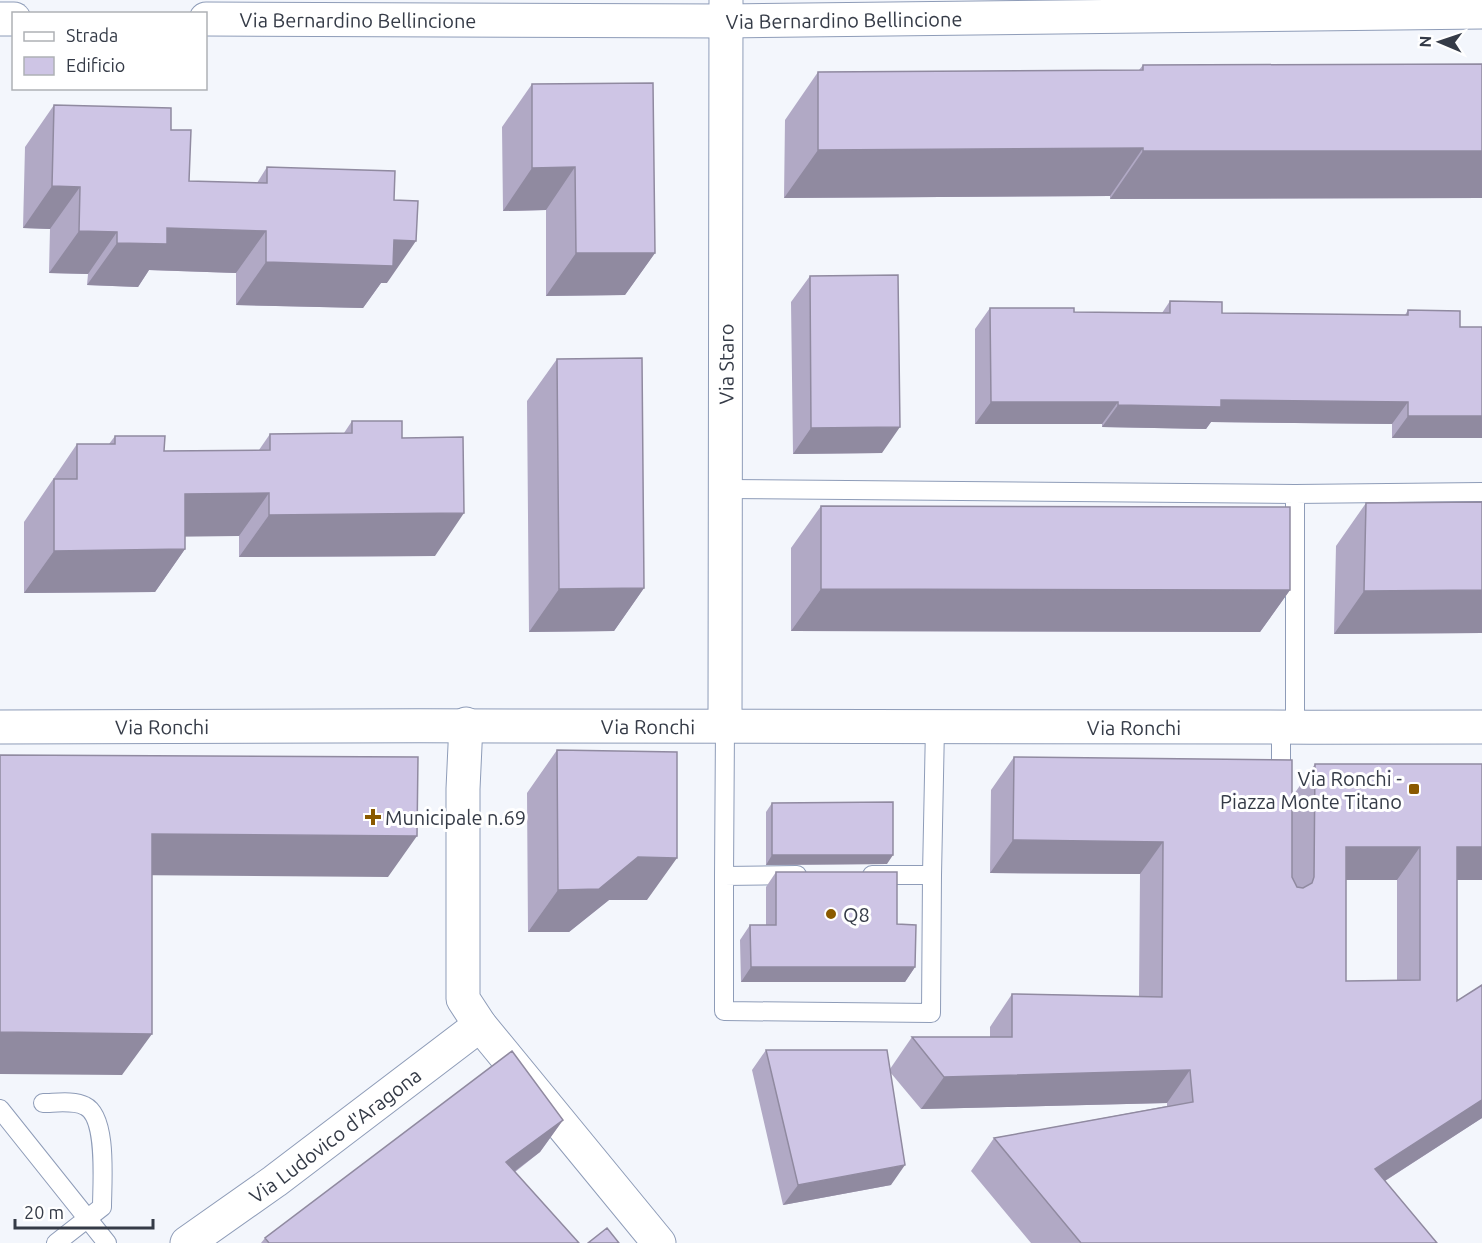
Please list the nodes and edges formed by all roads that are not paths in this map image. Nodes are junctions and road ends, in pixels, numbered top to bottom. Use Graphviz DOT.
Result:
graph roads {
  1 [pos="1089,8"];
  2 [pos="726,10"];
  3 [pos="1482,12"];
  4 [pos="207,20"];
  5 [pos="726,489"];
  6 [pos="1482,492"];
  7 [pos="1294,494"];
  8 [pos="466,724"];
  9 [pos="0,727"];
  10 [pos="725,727"];
  11 [pos="935,727"];
  12 [pos="1288,727"];
  13 [pos="1482,727"];
  14 [pos="1281,805"];
  15 [pos="817,875"];
  16 [pos="851,875"];
  17 [pos="932,875"];
  18 [pos="724,876"];
  19 [pos="480,1025"];
  20 [pos="43,1103"];
  21 [pos="0,1109"];
  22 [pos="89,1219"];
  23 [pos="56,1243"];
  24 [pos="107,1243"];
  25 [pos="187,1243"];
  26 [pos="659,1243"];
  1 -- 2 [label="street, Via Bernardino Bellincione"];
  1 -- 3 [label="street, Via Bernardino Bellincione"];
  2 -- 4 [label="street, Via Bernardino Bellincione"];
  2 -- 5 [label="street, Via Staro"];
  5 -- 7 [label="lane"];
  5 -- 10 [label="street, Via Staro"];
  6 -- 7 [label="lane"];
  7 -- 12 [label="lane"];
  8 -- 9 [label="street, Via Ronchi"];
  8 -- 10 [label="street, Via Ronchi"];
  8 -- 19 [label="street"];
  10 -- 11 [label="street, Via Ronchi"];
  10 -- 18 [label="lane"];
  11 -- 12 [label="street, Via Ronchi"];
  11 -- 17 [label="lane"];
  12 -- 13 [label="street, Via Ronchi"];
  12 -- 14 [label="lane"];
  15 -- 18 [label="lane"];
  16 -- 17 [label="lane"];
  17 -- 18 [label="lane"];
  19 -- 25 [label="street, Via Ludovico d'Aragona"];
  19 -- 26 [label="street"];
  20 -- 22 [label="lane"];
  21 -- 22 [label="lane"];
  22 -- 23 [label="lane"];
  22 -- 24 [label="lane"];
}
